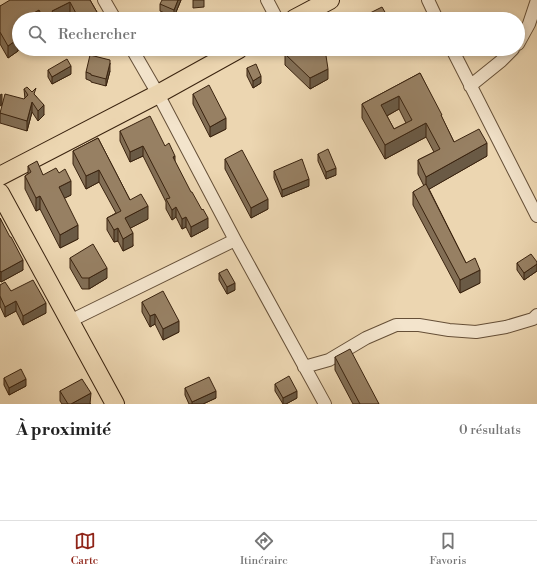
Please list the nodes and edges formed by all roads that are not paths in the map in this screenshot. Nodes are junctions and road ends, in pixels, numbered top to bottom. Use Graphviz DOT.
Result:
graph roads {
  1 [pos="104,0"];
  2 [pos="267,0"];
  3 [pos="330,0"];
  4 [pos="428,0"];
  5 [pos="537,0"];
  6 [pos="111,12"];
  7 [pos="273,12"];
  8 [pos="307,12"];
  9 [pos="434,12"];
  10 [pos="525,31"];
  11 [pos="136,56"];
  12 [pos="226,56"];
  13 [pos="455,56"];
  14 [pos="507,56"];
  15 [pos="470,86"];
  16 [pos="158,94"];
  17 [pos="0,176"];
  18 [pos="0,193"];
  19 [pos="536,210"];
  20 [pos="235,240"];
  21 [pos="537,315"];
  22 [pos="70,321"];
  23 [pos="304,367"];
  24 [pos="115,404"];
  25 [pos="325,404"];
  1 -- 6 [label="street"];
  2 -- 7 [label="street"];
  3 -- 8 [label="highway"];
  4 -- 9 [label="street"];
  5 -- 10 [label="street"];
  11 -- 16 [label="street"];
  12 -- 16 [label="highway"];
  13 -- 15 [label="street"];
  14 -- 15 [label="street"];
  15 -- 19 [label="street"];
  16 -- 17 [label="highway"];
  16 -- 20 [label="street"];
  18 -- 22 [label="highway"];
  20 -- 22 [label="street"];
  20 -- 23 [label="street"];
  21 -- 23 [label="street"];
  22 -- 24 [label="highway"];
  23 -- 25 [label="street"];
}
